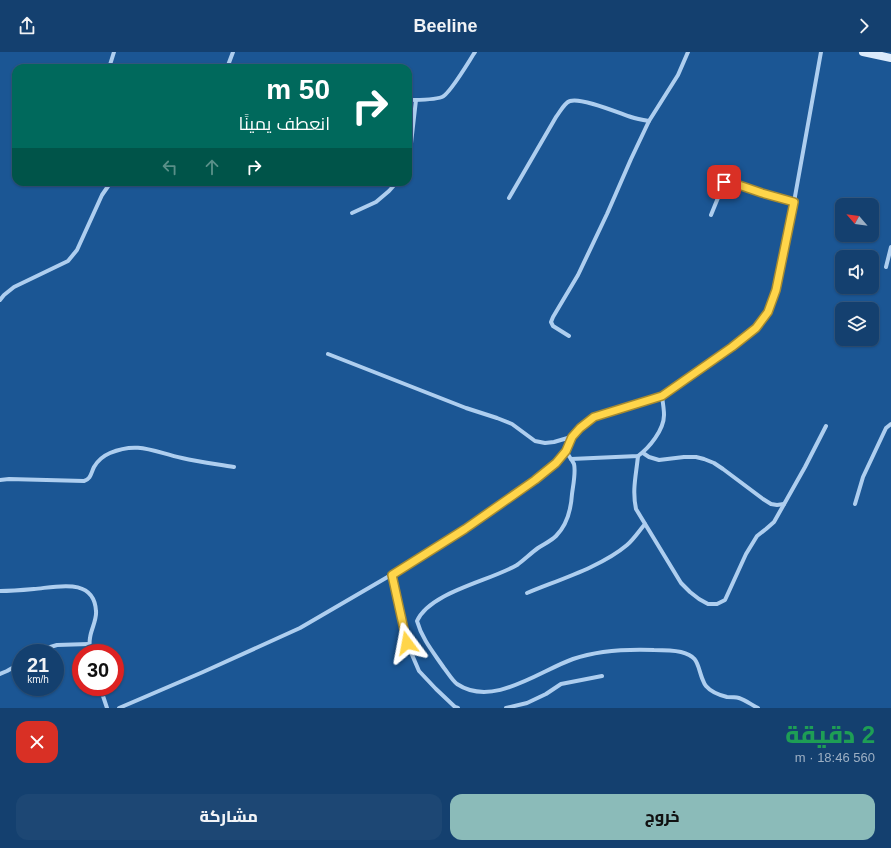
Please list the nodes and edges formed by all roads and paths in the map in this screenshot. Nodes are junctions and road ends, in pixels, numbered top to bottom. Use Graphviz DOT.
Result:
graph roads {
  1 [pos="114,52"];
  2 [pos="233,52"];
  3 [pos="475,52"];
  4 [pos="688,52"];
  5 [pos="821,52"];
  6 [pos="863,52"];
  7 [pos="882,54"];
  8 [pos="891,58"];
  9 [pos="110,64"];
  10 [pos="228,64"];
  11 [pos="412,100"];
  12 [pos="416,100"];
  13 [pos="649,121"];
  14 [pos="412,136"];
  15 [pos="108,186"];
  16 [pos="394,186"];
  17 [pos="509,198"];
  18 [pos="794,202"];
  19 [pos="352,213"];
  20 [pos="712,215"];
  21 [pos="891,247"];
  22 [pos="886,267"];
  23 [pos="0,300"];
  24 [pos="569,336"];
  25 [pos="328,354"];
  26 [pos="662,396"];
  27 [pos="891,424"];
  28 [pos="826,426"];
  29 [pos="572,437"];
  30 [pos="566,451"];
  31 [pos="643,453"];
  32 [pos="638,456"];
  33 [pos="571,460"];
  34 [pos="234,467"];
  35 [pos="0,480"];
  36 [pos="784,504"];
  37 [pos="855,504"];
  38 [pos="646,524"];
  39 [pos="392,575"];
  40 [pos="0,591"];
  41 [pos="527,593"];
  42 [pos="89,644"];
  43 [pos="12,668"];
  44 [pos="0,674"];
  45 [pos="602,676"];
  46 [pos="103,696"];
  47 [pos="107,708"];
  48 [pos="119,708"];
  49 [pos="458,708"];
  50 [pos="506,708"];
  51 [pos="758,708"];
  1 -- 9 [label="street"];
  2 -- 10 [label="street"];
  3 -- 12 [label="street"];
  4 -- 13 [label="street"];
  5 -- 18 [label="street"];
  6 -- 7 [label="main road"];
  7 -- 8 [label="main road"];
  11 -- 12 [label="street"];
  12 -- 14 [label="street"];
  13 -- 17 [label="street"];
  13 -- 24 [label="street"];
  15 -- 23 [label="street"];
  16 -- 19 [label="street"];
  18 -- 20 [label="street"];
  18 -- 26 [label="street"];
  21 -- 22 [label="street"];
  25 -- 29 [label="street"];
  26 -- 29 [label="street"];
  26 -- 31 [label="street"];
  27 -- 37 [label="street"];
  28 -- 36 [label="street"];
  29 -- 30 [label="street"];
  30 -- 33 [label="street"];
  30 -- 39 [label="street"];
  31 -- 32 [label="street"];
  31 -- 36 [label="street"];
  32 -- 33 [label="street"];
  32 -- 38 [label="street"];
  33 -- 51 [label="street"];
  34 -- 35 [label="street"];
  36 -- 38 [label="street"];
  38 -- 41 [label="street"];
  39 -- 48 [label="street"];
  39 -- 49 [label="street"];
  40 -- 42 [label="street"];
  43 -- 44 [label="street"];
  45 -- 50 [label="street"];
  46 -- 47 [label="street"];
}
